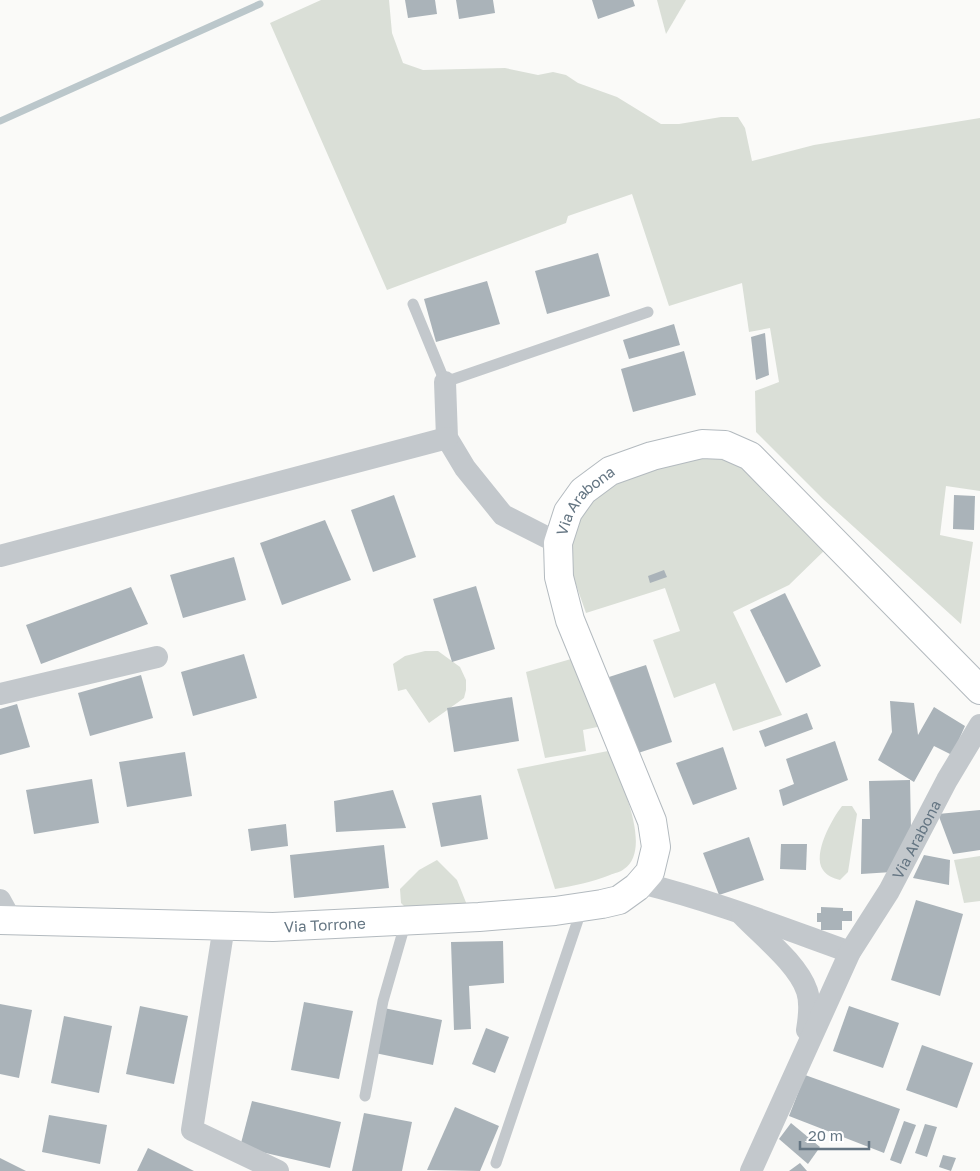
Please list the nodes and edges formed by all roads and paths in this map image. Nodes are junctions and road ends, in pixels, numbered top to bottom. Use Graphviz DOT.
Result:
graph roads {
  1 [pos="413,304"];
  2 [pos="648,312"];
  3 [pos="445,382"];
  4 [pos="447,438"];
  5 [pos="558,543"];
  6 [pos="0,556"];
  7 [pos="156,657"];
  8 [pos="980,690"];
  9 [pos="0,694"];
  10 [pos="980,726"];
  11 [pos="641,883"];
  12 [pos="582,906"];
  13 [pos="738,911"];
  14 [pos="4,913"];
  15 [pos="406,921"];
  16 [pos="224,926"];
  17 [pos="850,952"];
  18 [pos="811,1035"];
  19 [pos="365,1096"];
  20 [pos="496,1163"];
  21 [pos="756,1167"];
  22 [pos="278,1171"];
  1 -- 3 [label="lane"];
  2 -- 3 [label="lane"];
  3 -- 4 [label="street"];
  4 -- 5 [label="street"];
  4 -- 6 [label="street"];
  5 -- 8 [label="main road, Via Arabona"];
  5 -- 11 [label="main road, Via Arabona"];
  7 -- 9 [label="street"];
  10 -- 17 [label="street, Via Arabona"];
  11 -- 12 [label="main road, Via Torrone"];
  11 -- 13 [label="street"];
  12 -- 15 [label="main road, Via Torrone"];
  12 -- 20 [label="lane"];
  13 -- 17 [label="street"];
  13 -- 18 [label="street"];
  14 -- 16 [label="main road, Via Torrone"];
  15 -- 16 [label="main road, Via Torrone"];
  15 -- 19 [label="lane"];
  16 -- 22 [label="street"];
  17 -- 18 [label="street, Via Arabona"];
  18 -- 21 [label="street, Via Arabona"];
}
